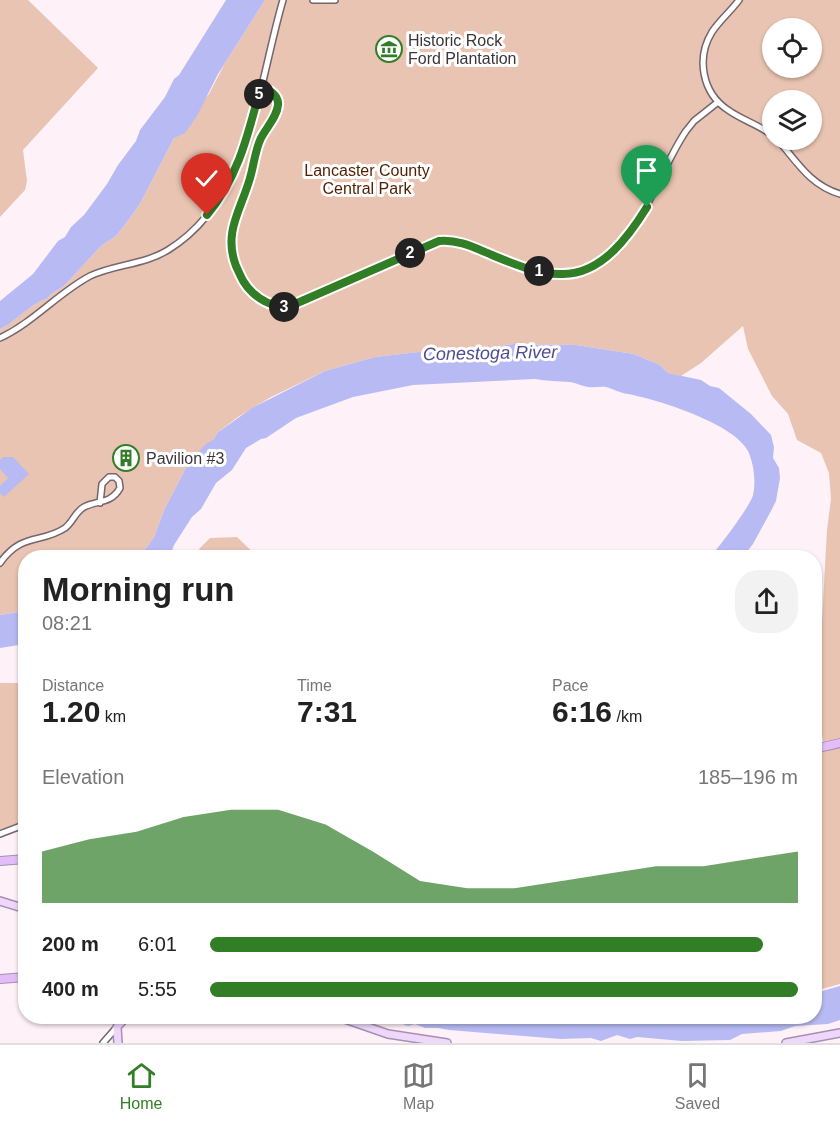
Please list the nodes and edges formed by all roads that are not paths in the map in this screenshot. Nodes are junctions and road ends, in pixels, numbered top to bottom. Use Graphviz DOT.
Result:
graph roads {
  1 [pos="283,0"];
  2 [pos="313,0"];
  3 [pos="335,0"];
  4 [pos="739,0"];
  5 [pos="261,86"];
  6 [pos="718,102"];
  7 [pos="762,129"];
  8 [pos="785,150"];
  9 [pos="840,194"];
  10 [pos="0,338"];
  11 [pos="100,503"];
  12 [pos="0,563"];
  13 [pos="840,743"];
  14 [pos="822,747"];
  15 [pos="18,827"];
  16 [pos="0,834"];
  17 [pos="18,860"];
  18 [pos="0,861"];
  19 [pos="0,901"];
  20 [pos="18,907"];
  21 [pos="18,978"];
  22 [pos="0,979"];
  23 [pos="120,1024"];
  24 [pos="359,1024"];
  25 [pos="117,1027"];
  26 [pos="840,1034"];
  27 [pos="103,1043"];
  28 [pos="118,1043"];
  29 [pos="447,1043"];
  30 [pos="786,1043"];
  1 -- 5 [label="street"];
  2 -- 3 [label="street"];
  4 -- 6 [label="street"];
  5 -- 6 [label="street"];
  5 -- 10 [label="street"];
  6 -- 7 [label="street"];
  8 -- 9 [label="street"];
  11 -- 11 [label="street"];
  11 -- 12 [label="street"];
  13 -- 14 [label="highway"];
  15 -- 16 [label="street"];
  17 -- 18 [label="highway"];
  19 -- 20 [label="main road"];
  21 -- 22 [label="highway"];
  23 -- 25 [label="main road"];
  24 -- 29 [label="main road"];
  25 -- 27 [label="street"];
  25 -- 28 [label="main road"];
  26 -- 30 [label="main road"];
}
